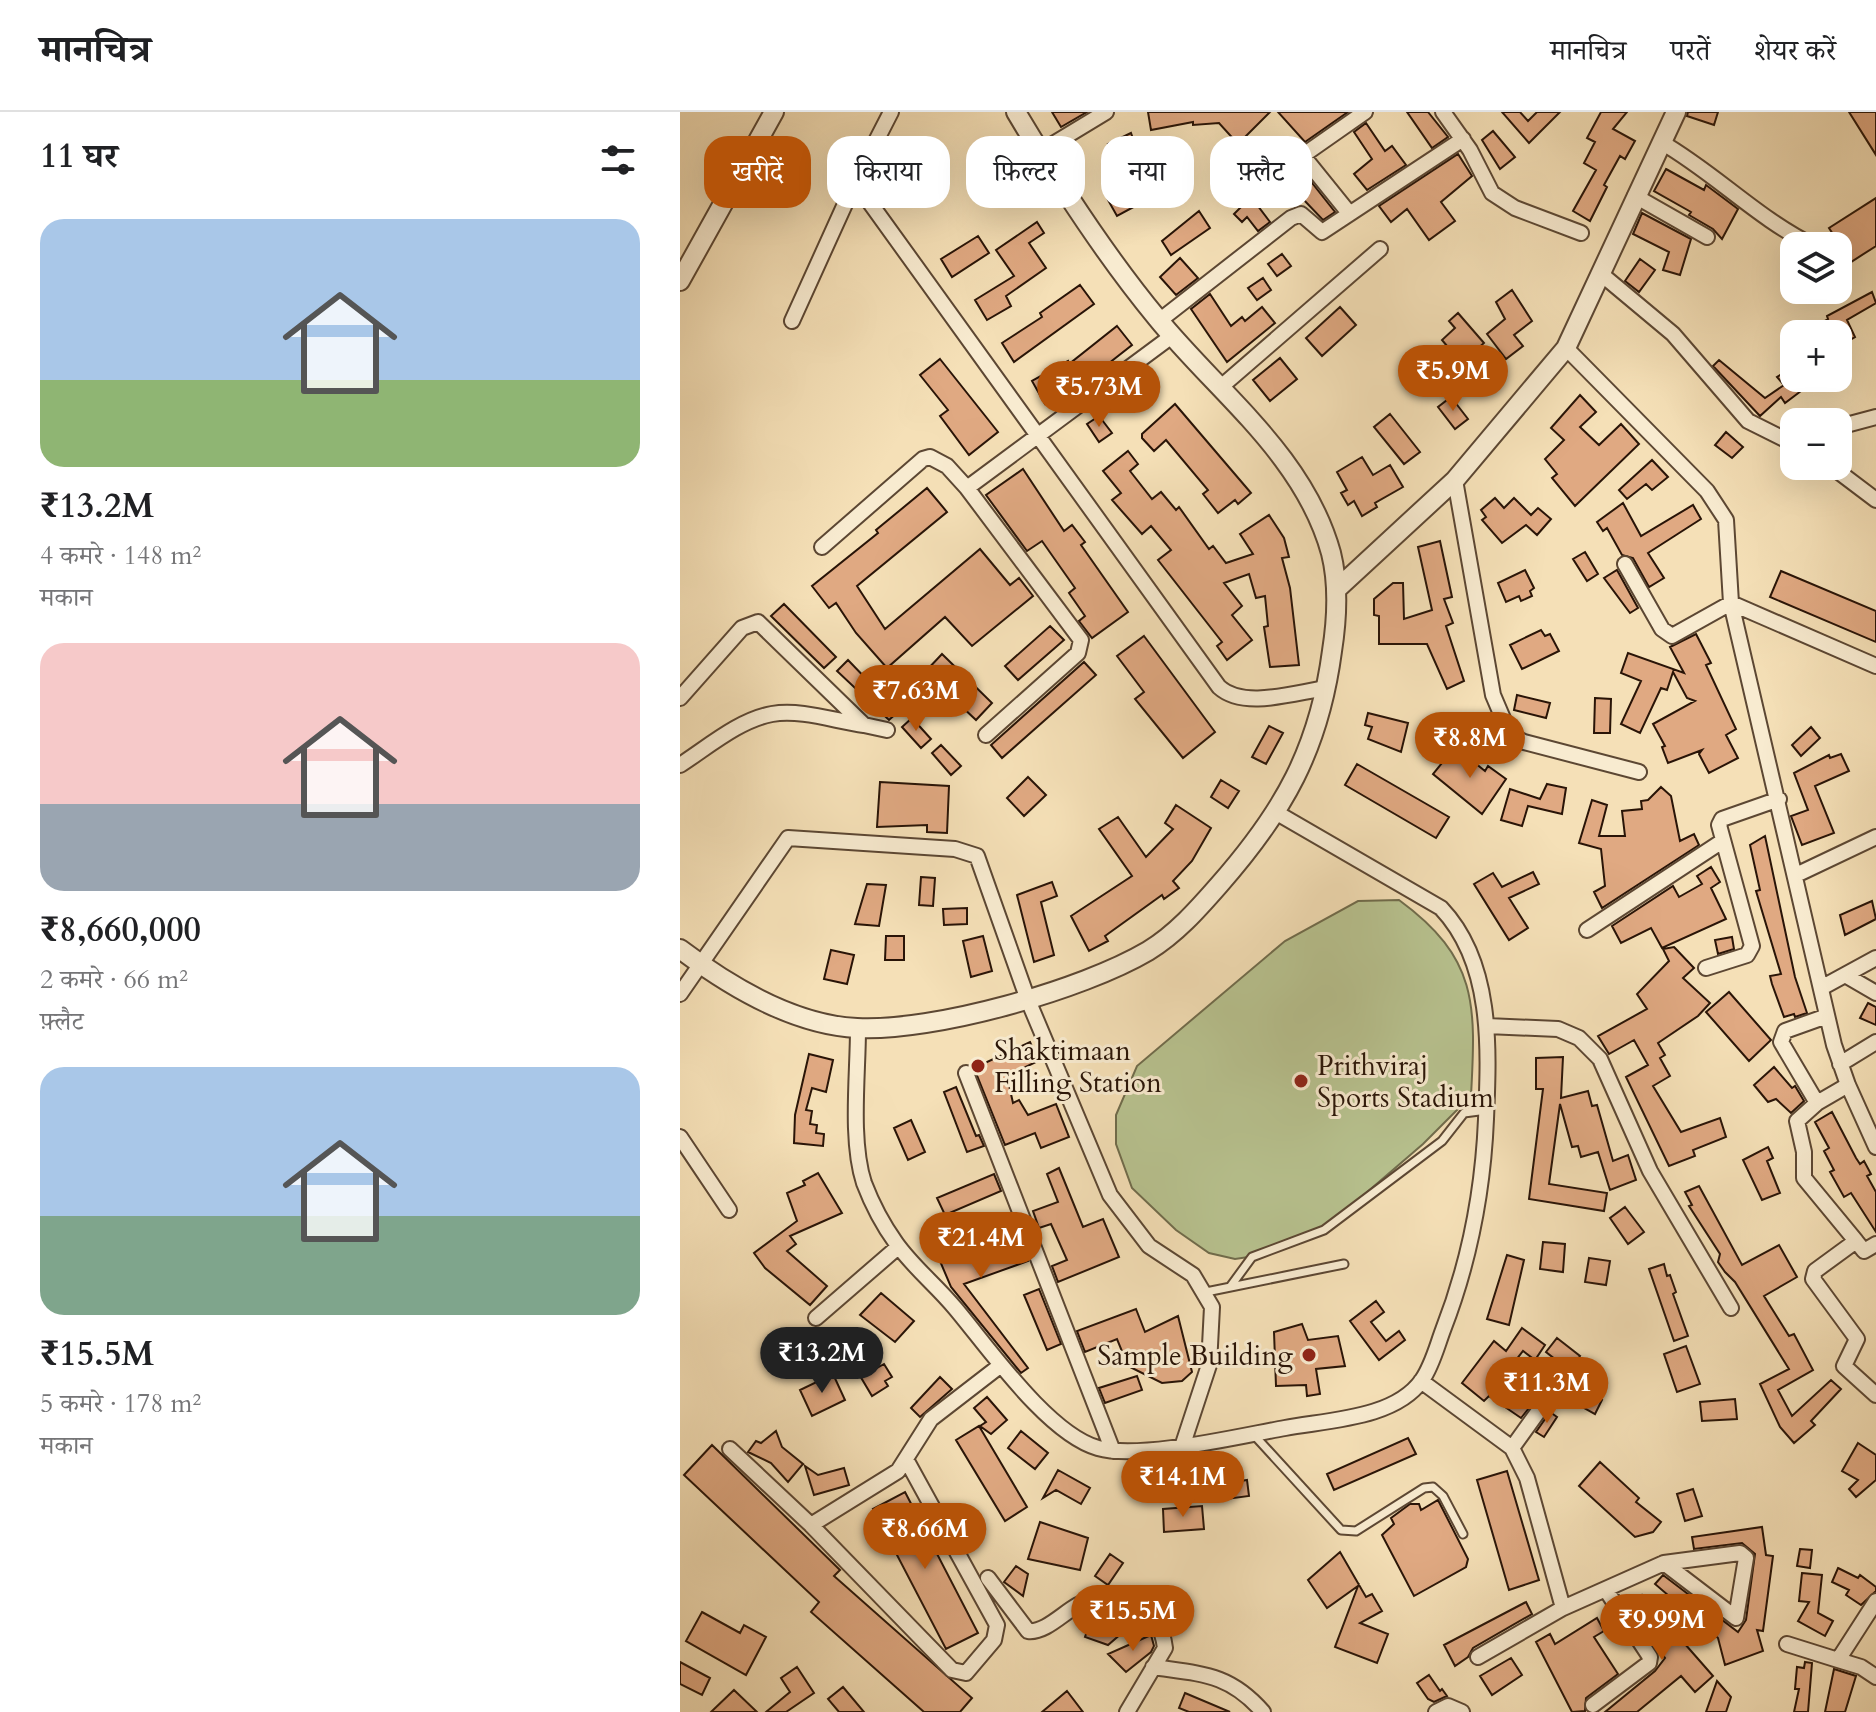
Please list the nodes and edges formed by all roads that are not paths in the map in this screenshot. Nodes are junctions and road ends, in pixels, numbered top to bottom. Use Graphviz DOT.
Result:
graph roads {
  1 [pos="774,112"];
  2 [pos="891,112"];
  3 [pos="1016,112"];
  4 [pos="1106,112"];
  5 [pos="1365,112"];
  6 [pos="1443,112"];
  7 [pos="1676,112"];
  8 [pos="879,136"];
  9 [pos="1030,136"];
  10 [pos="1066,136"];
  11 [pos="1463,139"];
  12 [pos="1661,142"];
  13 [pos="1312,150"];
  14 [pos="1312,167"];
  15 [pos="1635,196"];
  16 [pos="843,208"];
  17 [pos="874,208"];
  18 [pos="1076,208"];
  19 [pos="1349,213"];
  20 [pos="1786,232"];
  21 [pos="1581,233"];
  22 [pos="1707,237"];
  23 [pos="1380,249"];
  24 [pos="1600,273"];
  25 [pos="680,281"];
  26 [pos="792,321"];
  27 [pos="1159,321"];
  28 [pos="1172,336"];
  29 [pos="1566,348"];
  30 [pos="1222,386"];
  31 [pos="1876,417"];
  32 [pos="1852,423"];
  33 [pos="1036,434"];
  34 [pos="1780,437"];
  35 [pos="1455,480"];
  36 [pos="1850,480"];
  37 [pos="967,488"];
  38 [pos="1876,500"];
  39 [pos="822,547"];
  40 [pos="1625,564"];
  41 [pos="1337,589"];
  42 [pos="1731,603"];
  43 [pos="1876,666"];
  44 [pos="1327,688"];
  45 [pos="680,698"];
  46 [pos="864,725"];
  47 [pos="887,730"];
  48 [pos="986,735"];
  49 [pos="680,765"];
  50 [pos="1639,772"];
  51 [pos="1779,799"];
  52 [pos="1277,813"];
  53 [pos="1876,837"];
  54 [pos="1721,842"];
  55 [pos="1796,875"];
  56 [pos="1587,930"];
  57 [pos="680,949"];
  58 [pos="1876,958"];
  59 [pos="701,964"];
  60 [pos="1706,968"];
  61 [pos="1845,975"];
  62 [pos="1821,988"];
  63 [pos="1876,993"];
  64 [pos="680,994"];
  65 [pos="1028,1000"];
  66 [pos="1827,1016"];
  67 [pos="1487,1026"];
  68 [pos="858,1029"];
  69 [pos="1876,1042"];
  70 [pos="1840,1064"];
  71 [pos="966,1073"];
  72 [pos="1848,1085"];
  73 [pos="1817,1103"];
  74 [pos="1487,1110"];
  75 [pos="680,1137"];
  76 [pos="1876,1147"];
  77 [pos="729,1210"];
  78 [pos="1865,1245"];
  79 [pos="898,1247"];
  80 [pos="1344,1264"];
  81 [pos="1876,1264"];
  82 [pos="1230,1287"];
  83 [pos="1206,1292"];
  84 [pos="1731,1308"];
  85 [pos="816,1318"];
  86 [pos="1001,1365"];
  87 [pos="1561,1380"];
  88 [pos="1421,1381"];
  89 [pos="1876,1395"];
  90 [pos="1252,1434"];
  91 [pos="1183,1444"];
  92 [pos="1512,1448"];
  93 [pos="730,1449"];
  94 [pos="1113,1451"];
  95 [pos="907,1461"];
  96 [pos="811,1525"];
  97 [pos="1463,1534"];
  98 [pos="1664,1563"];
  99 [pos="988,1578"];
  100 [pos="1606,1590"];
  101 [pos="1876,1601"];
  102 [pos="1563,1608"];
  103 [pos="1787,1644"];
  104 [pos="1478,1657"];
  105 [pos="1838,1660"];
  106 [pos="1153,1667"];
  107 [pos="1876,1677"];
  108 [pos="1593,1705"];
  109 [pos="1127,1712"];
  110 [pos="1263,1712"];
  111 [pos="1436,1712"];
  112 [pos="1462,1712"];
  1 -- 25 [label="street"];
  2 -- 8 [label="street"];
  3 -- 9 [label="street"];
  4 -- 10 [label="street"];
  5 -- 13 [label="street"];
  6 -- 11 [label="street"];
  7 -- 12 [label="street"];
  11 -- 19 [label="street"];
  11 -- 21 [label="street"];
  12 -- 15 [label="street"];
  12 -- 20 [label="street"];
  14 -- 19 [label="street"];
  15 -- 22 [label="street"];
  15 -- 24 [label="street"];
  16 -- 26 [label="street"];
  17 -- 33 [label="street"];
  18 -- 27 [label="street"];
  19 -- 27 [label="street"];
  23 -- 30 [label="street"];
  24 -- 29 [label="street"];
  24 -- 34 [label="street"];
  27 -- 28 [label="street"];
  28 -- 30 [label="street"];
  28 -- 33 [label="street"];
  29 -- 35 [label="street"];
  29 -- 42 [label="street"];
  30 -- 41 [label="street"];
  31 -- 32 [label="street"];
  33 -- 37 [label="street"];
  33 -- 44 [label="street"];
  35 -- 41 [label="street"];
  35 -- 50 [label="street"];
  36 -- 38 [label="street"];
  37 -- 39 [label="street"];
  37 -- 48 [label="street"];
  40 -- 42 [label="street"];
  41 -- 44 [label="street"];
  42 -- 43 [label="street"];
  42 -- 51 [label="street"];
  44 -- 52 [label="street"];
  45 -- 46 [label="street"];
  46 -- 47 [label="street"];
  46 -- 49 [label="street"];
  51 -- 54 [label="street"];
  51 -- 55 [label="street"];
  52 -- 65 [label="street"];
  52 -- 67 [label="street"];
  53 -- 55 [label="street"];
  54 -- 56 [label="street"];
  54 -- 60 [label="street"];
  55 -- 62 [label="street"];
  57 -- 59 [label="street"];
  58 -- 61 [label="street"];
  59 -- 64 [label="street"];
  59 -- 65 [label="street"];
  59 -- 68 [label="street"];
  61 -- 62 [label="street"];
  61 -- 63 [label="street"];
  62 -- 66 [label="street"];
  65 -- 68 [label="street"];
  65 -- 83 [label="street"];
  66 -- 70 [label="street"];
  66 -- 73 [label="street"];
  67 -- 74 [label="street"];
  67 -- 84 [label="street"];
  68 -- 79 [label="street"];
  69 -- 70 [label="street"];
  70 -- 72 [label="street"];
  71 -- 94 [label="street"];
  72 -- 73 [label="street"];
  72 -- 76 [label="street"];
  73 -- 78 [label="street"];
  74 -- 82 [label="lane"];
  74 -- 88 [label="street"];
  75 -- 77 [label="street"];
  78 -- 81 [label="street"];
  78 -- 89 [label="street"];
  79 -- 85 [label="street"];
  79 -- 86 [label="street"];
  80 -- 82 [label="lane"];
  82 -- 83 [label="lane"];
  83 -- 91 [label="street"];
  86 -- 94 [label="street"];
  86 -- 95 [label="street"];
  87 -- 92 [label="street"];
  88 -- 90 [label="street"];
  88 -- 92 [label="street"];
  90 -- 91 [label="street"];
  90 -- 97 [label="lane"];
  91 -- 94 [label="street"];
  92 -- 102 [label="street"];
  93 -- 96 [label="street"];
  95 -- 96 [label="street"];
  95 -- 96 [label="street"];
  98 -- 98 [label="street"];
  98 -- 100 [label="street"];
  99 -- 106 [label="street"];
  100 -- 102 [label="street"];
  100 -- 108 [label="street"];
  101 -- 105 [label="street"];
  102 -- 104 [label="street"];
  103 -- 105 [label="street"];
  105 -- 107 [label="street"];
  106 -- 109 [label="street"];
  106 -- 110 [label="street"];
  111 -- 112 [label="street"];
}
